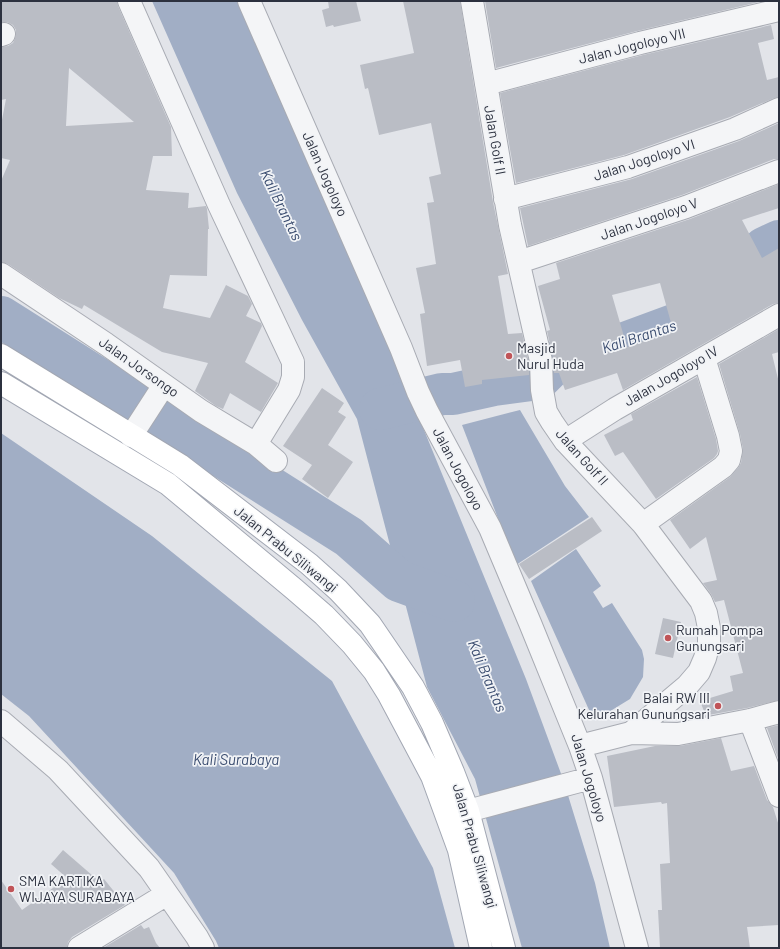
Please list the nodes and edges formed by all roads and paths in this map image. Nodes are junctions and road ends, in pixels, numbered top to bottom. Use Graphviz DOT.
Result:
graph roads {
  1 [pos="129,1"];
  2 [pos="249,1"];
  3 [pos="472,1"];
  4 [pos="779,10"];
  5 [pos="486,84"];
  6 [pos="779,109"];
  7 [pos="779,172"];
  8 [pos="505,199"];
  9 [pos="519,262"];
  10 [pos="1,274"];
  11 [pos="779,314"];
  12 [pos="1,355"];
  13 [pos="704,358"];
  14 [pos="1,382"];
  15 [pos="162,388"];
  16 [pos="133,434"];
  17 [pos="565,441"];
  18 [pos="256,444"];
  19 [pos="276,461"];
  20 [pos="643,524"];
  21 [pos="779,712"];
  22 [pos="750,720"];
  23 [pos="1,721"];
  24 [pos="631,733"];
  25 [pos="580,746"];
  26 [pos="581,781"];
  27 [pos="779,796"];
  28 [pos="475,809"];
  29 [pos="447,817"];
  30 [pos="167,894"];
  31 [pos="79,948"];
  32 [pos="203,948"];
  33 [pos="481,948"];
  34 [pos="504,948"];
  35 [pos="637,948"];
  1 -- 18 [label="street"];
  2 -- 25 [label="street, Jalan Jogoloyo"];
  3 -- 5 [label="street, Jalan Golf II"];
  4 -- 5 [label="street, Jalan Jogoloyo VII"];
  5 -- 8 [label="street, Jalan Golf II"];
  6 -- 8 [label="street, Jalan Jogoloyo VI"];
  7 -- 9 [label="street, Jalan Jogoloyo V"];
  8 -- 9 [label="street, Jalan Golf II"];
  9 -- 17 [label="street, Jalan Golf II"];
  10 -- 15 [label="street, Jalan Jorsongo"];
  11 -- 13 [label="street, Jalan Jogoloyo IV"];
  12 -- 16 [label="main road, Jalan Prabu Siliwangi"];
  13 -- 17 [label="street, Jalan Jogoloyo IV"];
  13 -- 20 [label="street"];
  14 -- 29 [label="main road, Jalan Prabu Siliwangi"];
  15 -- 16 [label="street"];
  15 -- 18 [label="street, Jalan Jorsongo"];
  16 -- 28 [label="main road, Jalan Prabu Siliwangi"];
  17 -- 20 [label="street, Jalan Golf II"];
  18 -- 19 [label="street, Jalan Jorsongo"];
  20 -- 24 [label="street, Jalan Golf II"];
  21 -- 22 [label="street"];
  22 -- 24 [label="street"];
  22 -- 27 [label="street"];
  23 -- 30 [label="street"];
  24 -- 25 [label="street, Jalan Golf II"];
  25 -- 26 [label="street, Jalan Jogoloyo"];
  26 -- 28 [label="street"];
  26 -- 35 [label="street, Jalan Jogoloyo"];
  28 -- 29 [label="street"];
  28 -- 34 [label="main road, Jalan Prabu Siliwangi"];
  29 -- 33 [label="main road, Jalan Prabu Siliwangi"];
  30 -- 31 [label="street"];
  30 -- 32 [label="street"];
}
